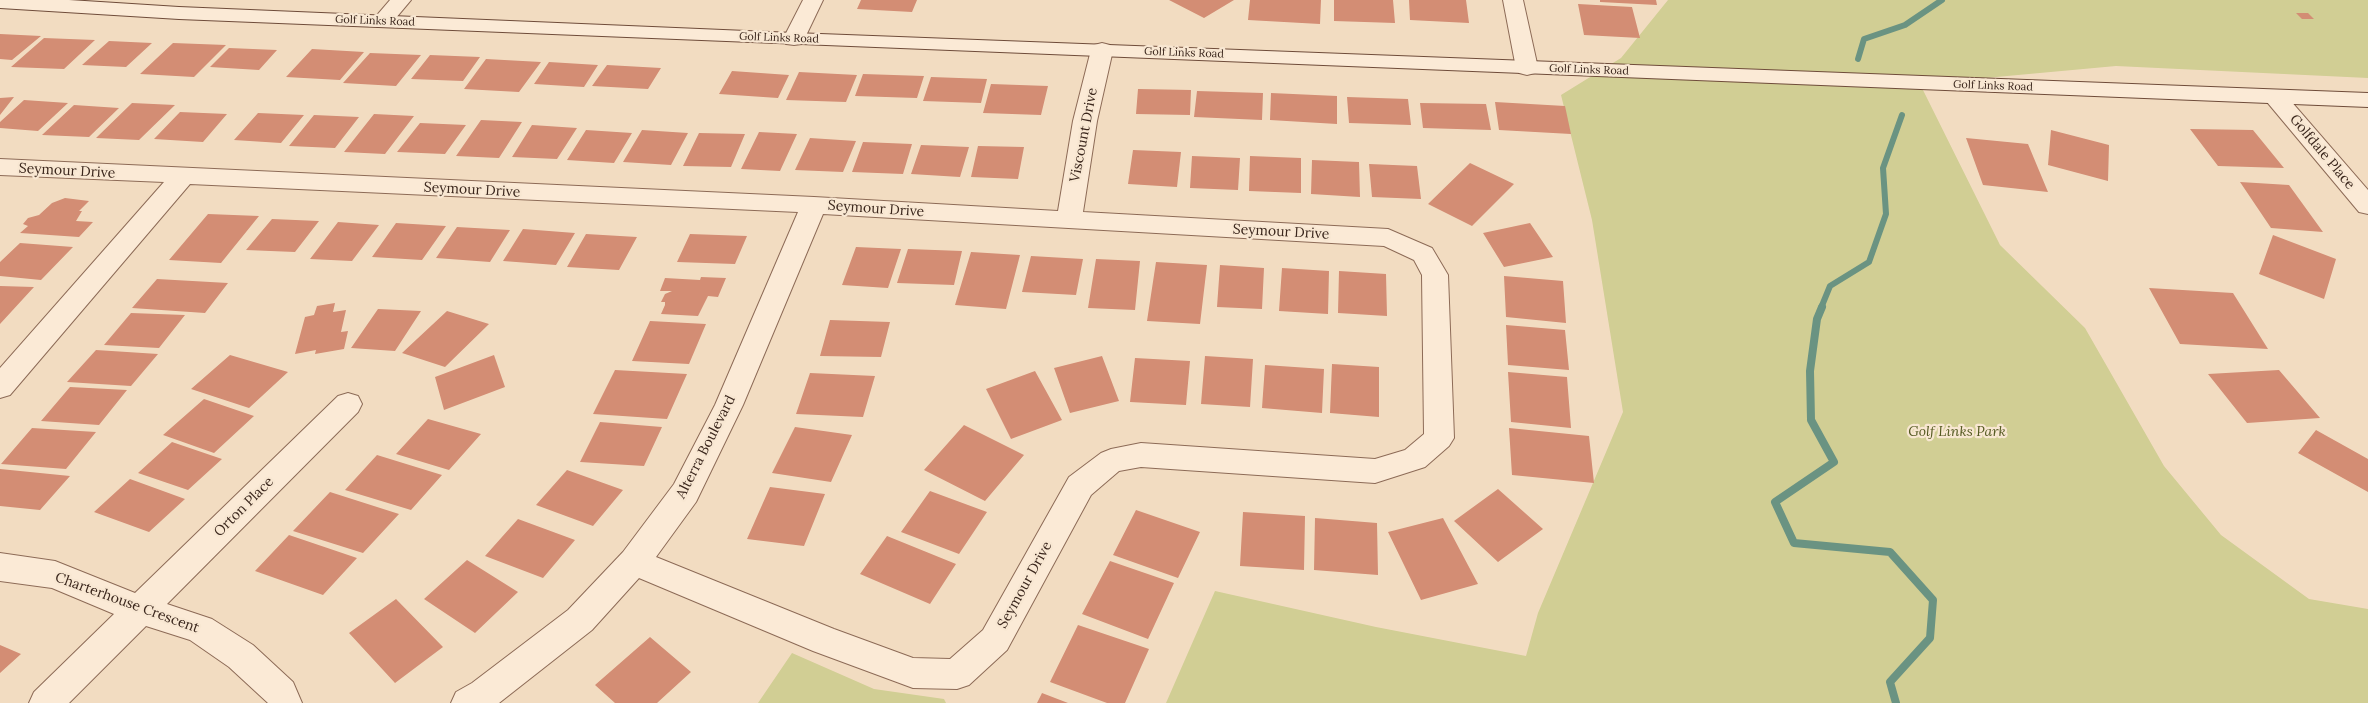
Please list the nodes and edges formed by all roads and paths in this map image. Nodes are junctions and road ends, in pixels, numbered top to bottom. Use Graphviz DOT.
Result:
graph roads {
  1 [pos="401,0"];
  2 [pos="813,0"];
  3 [pos="1513,0"];
  4 [pos="0,2"];
  5 [pos="383,21"];
  6 [pos="794,39"];
  7 [pos="1102,50"];
  8 [pos="1527,68"];
  9 [pos="2275,97"];
  10 [pos="2368,100"];
  11 [pos="0,167"];
  12 [pos="182,177"];
  13 [pos="814,205"];
  14 [pos="2368,206"];
  15 [pos="1069,221"];
  16 [pos="0,387"];
  17 [pos="348,404"];
  18 [pos="634,562"];
  19 [pos="0,567"];
  20 [pos="140,610"];
  21 [pos="46,703"];
  22 [pos="285,703"];
  23 [pos="468,703"];
  1 -- 5 [label="street"];
  2 -- 6 [label="street"];
  3 -- 8 [label="street"];
  4 -- 5 [label="street, Golf Links Road"];
  5 -- 6 [label="street, Golf Links Road"];
  6 -- 7 [label="street, Golf Links Road"];
  7 -- 8 [label="street, Golf Links Road"];
  7 -- 15 [label="street, Viscount Drive"];
  8 -- 9 [label="street, Golf Links Road"];
  9 -- 10 [label="street, Golf Links Road"];
  9 -- 14 [label="street, Golfdale Place"];
  11 -- 12 [label="street, Seymour Drive"];
  12 -- 13 [label="street, Seymour Drive"];
  12 -- 16 [label="street"];
  13 -- 15 [label="street, Seymour Drive"];
  13 -- 18 [label="street, Alterra Boulevard"];
  15 -- 18 [label="street, Seymour Drive"];
  17 -- 20 [label="street, Orton Place"];
  18 -- 23 [label="street, Alterra Boulevard"];
  19 -- 20 [label="street, Charterhouse Crescent"];
  20 -- 21 [label="street, Orton Place"];
  20 -- 22 [label="street, Charterhouse Crescent"];
}
